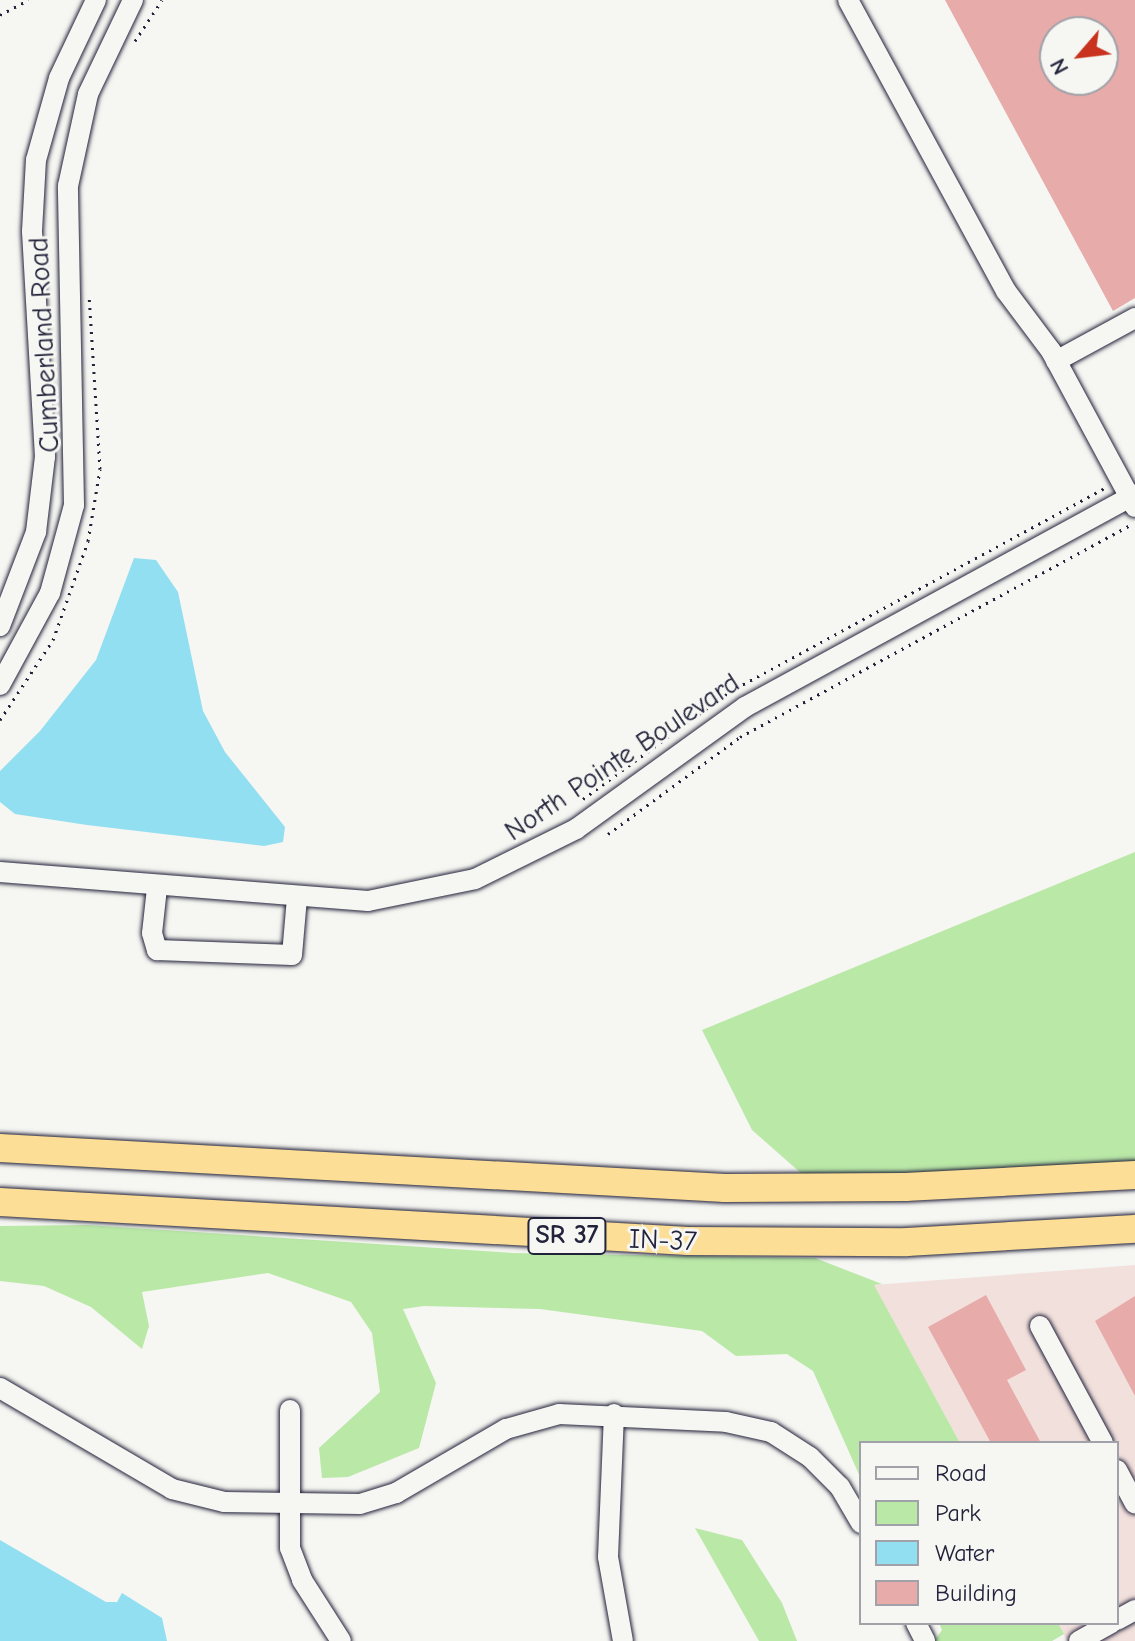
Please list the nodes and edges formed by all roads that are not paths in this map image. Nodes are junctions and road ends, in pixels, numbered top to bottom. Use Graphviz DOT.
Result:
graph roads {
  1 [pos="96,0"];
  2 [pos="133,0"];
  3 [pos="848,0"];
  4 [pos="1135,318"];
  5 [pos="1056,361"];
  6 [pos="1133,499"];
  7 [pos="0,626"];
  8 [pos="0,685"];
  9 [pos="0,872"];
  10 [pos="157,888"];
  11 [pos="297,898"];
  12 [pos="0,1148"];
  13 [pos="1135,1175"];
  14 [pos="0,1202"];
  15 [pos="1135,1229"];
  16 [pos="1040,1326"];
  17 [pos="0,1388"];
  18 [pos="290,1410"];
  19 [pos="614,1414"];
  20 [pos="1102,1441"];
  21 [pos="1119,1476"];
  22 [pos="1127,1500"];
  23 [pos="288,1505"];
  24 [pos="859,1520"];
  25 [pos="1107,1625"];
  26 [pos="341,1641"];
  27 [pos="623,1641"];
  28 [pos="1079,1641"];
  1 -- 7 [label="street, Cumberland Road"];
  2 -- 8 [label="street, Cumberland Road"];
  3 -- 5 [label="street"];
  4 -- 5 [label="street"];
  5 -- 6 [label="street"];
  6 -- 11 [label="street, North Pointe Boulevard"];
  9 -- 10 [label="street, North Pointe Boulevard"];
  10 -- 11 [label="street, North Pointe Boulevard"];
  10 -- 11 [label="street"];
  12 -- 13 [label="highway, IN-37 / SR 37"];
  14 -- 15 [label="highway, IN-37 / SR 37"];
  16 -- 20 [label="street"];
  17 -- 23 [label="street"];
  18 -- 23 [label="street"];
  19 -- 23 [label="street"];
  19 -- 24 [label="street"];
  19 -- 27 [label="street"];
  21 -- 22 [label="street"];
  23 -- 26 [label="street"];
  25 -- 28 [label="street"];
}
